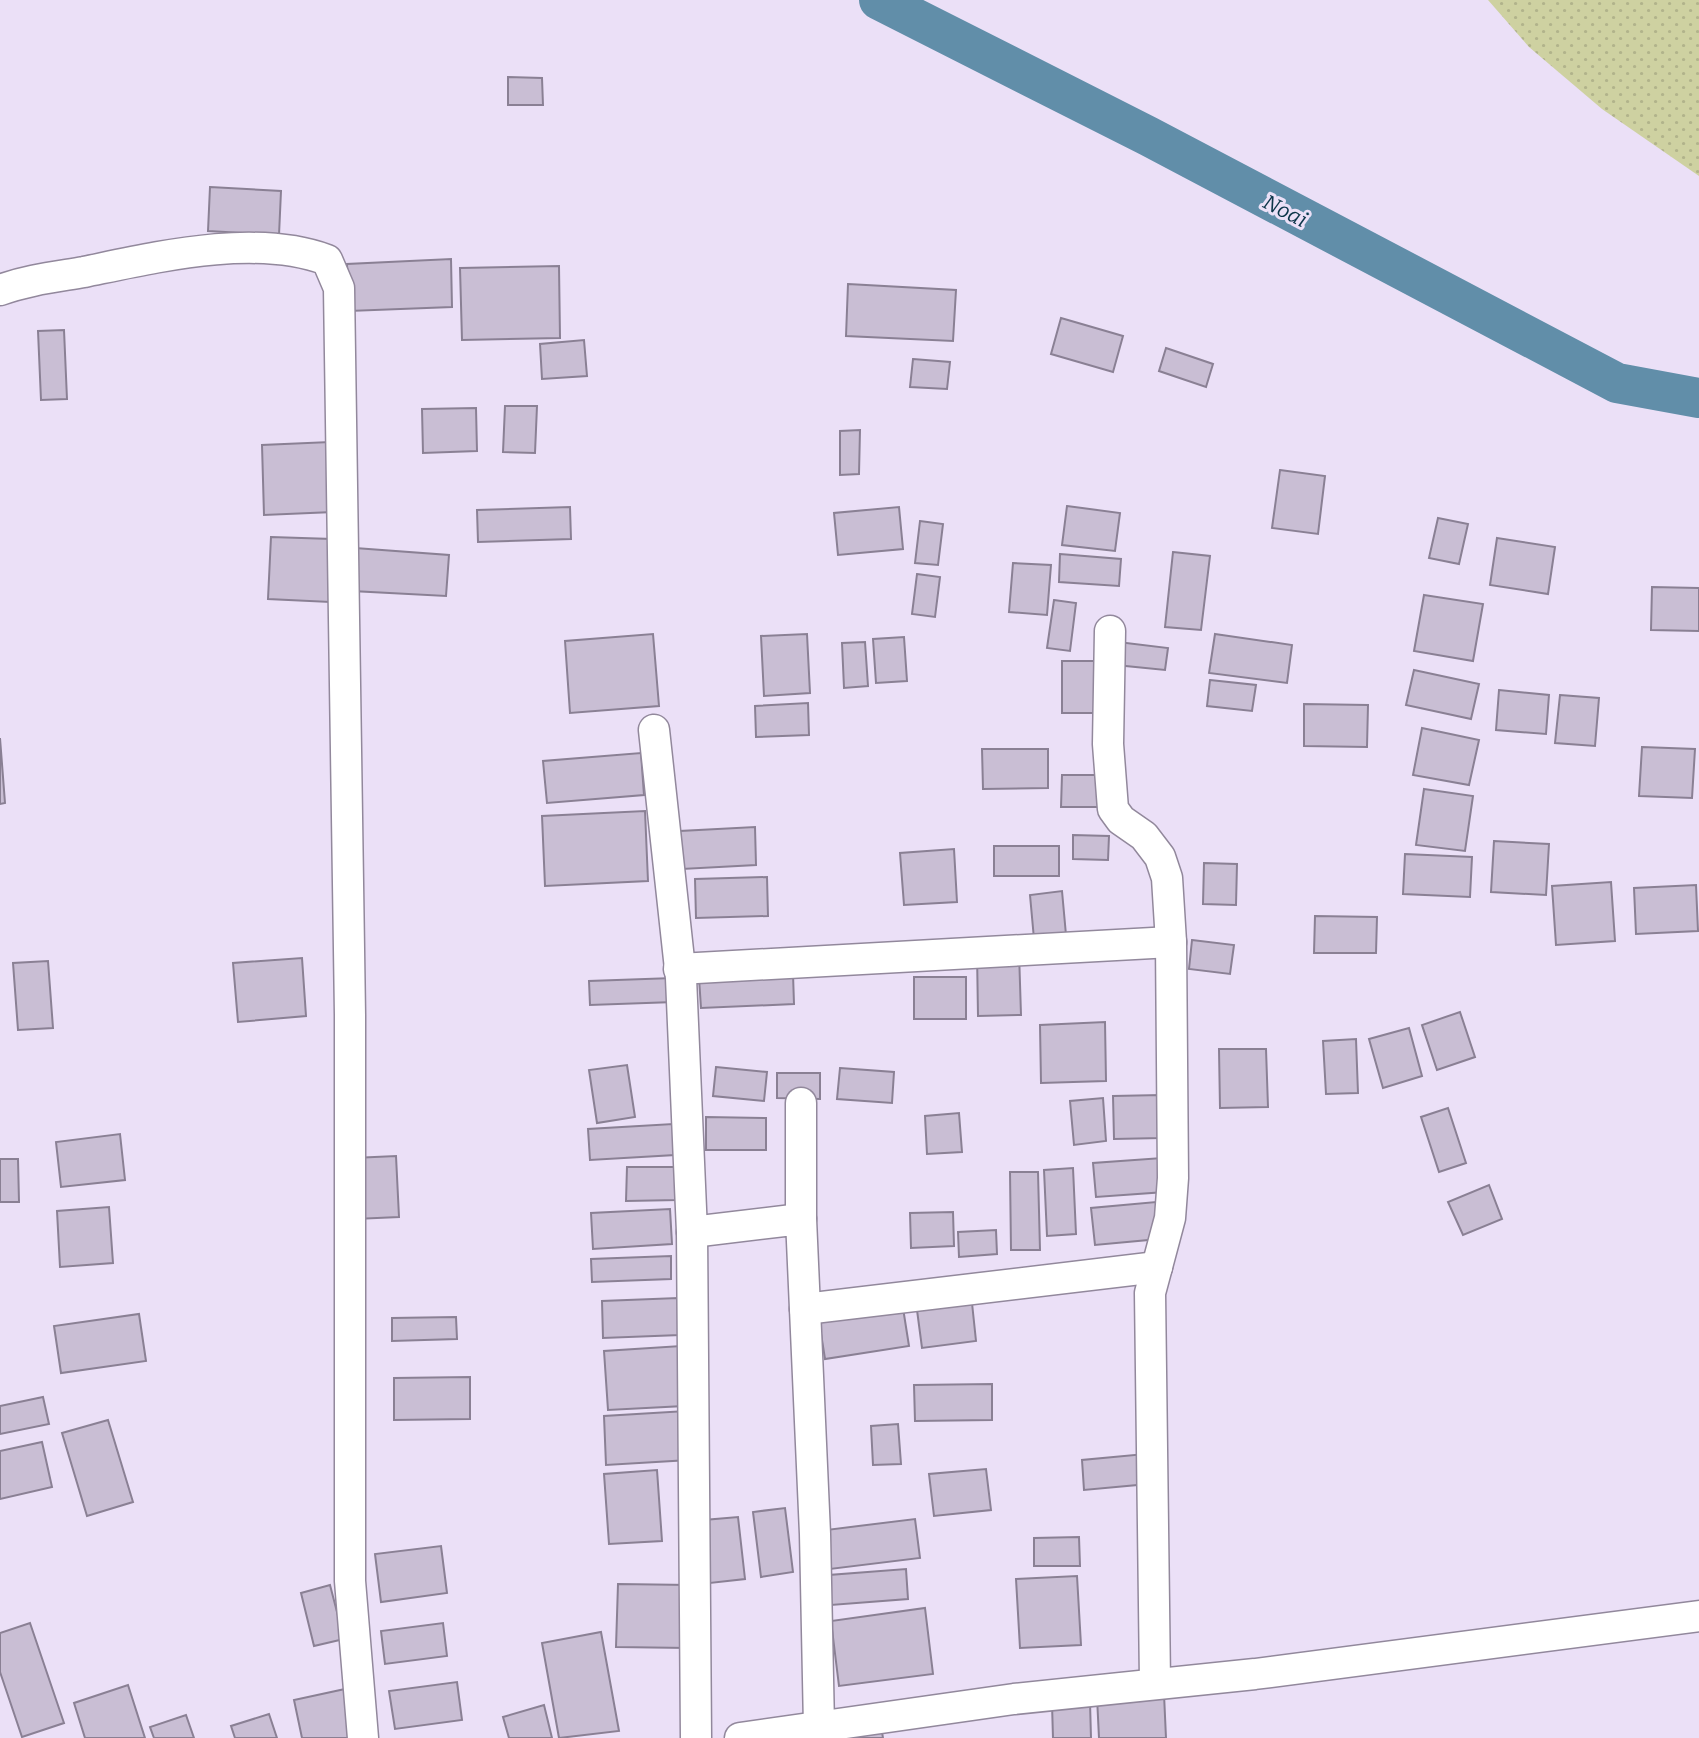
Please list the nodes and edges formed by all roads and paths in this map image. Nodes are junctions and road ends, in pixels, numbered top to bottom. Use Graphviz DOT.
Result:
graph roads {
  1 [pos="0,290"];
  2 [pos="1110,631"];
  3 [pos="654,730"];
  4 [pos="1171,942"];
  5 [pos="679,969"];
  6 [pos="801,1103"];
  7 [pos="801,1219"];
  8 [pos="692,1232"];
  9 [pos="1157,1267"];
  10 [pos="805,1309"];
  11 [pos="1699,1616"];
  12 [pos="1155,1682"];
  13 [pos="819,1727"];
  14 [pos="891,1727"];
  15 [pos="363,1738"];
  16 [pos="696,1738"];
  17 [pos="740,1738"];
  1 -- 15 [label="street"];
  2 -- 4 [label="street"];
  3 -- 5 [label="street"];
  4 -- 5 [label="street"];
  4 -- 9 [label="street"];
  5 -- 8 [label="street"];
  6 -- 7 [label="street"];
  7 -- 8 [label="street"];
  7 -- 10 [label="street"];
  8 -- 16 [label="street"];
  9 -- 10 [label="street"];
  9 -- 12 [label="street"];
  10 -- 13 [label="street"];
  11 -- 12 [label="street"];
  12 -- 14 [label="street"];
  13 -- 14 [label="street"];
  13 -- 17 [label="street"];
}
